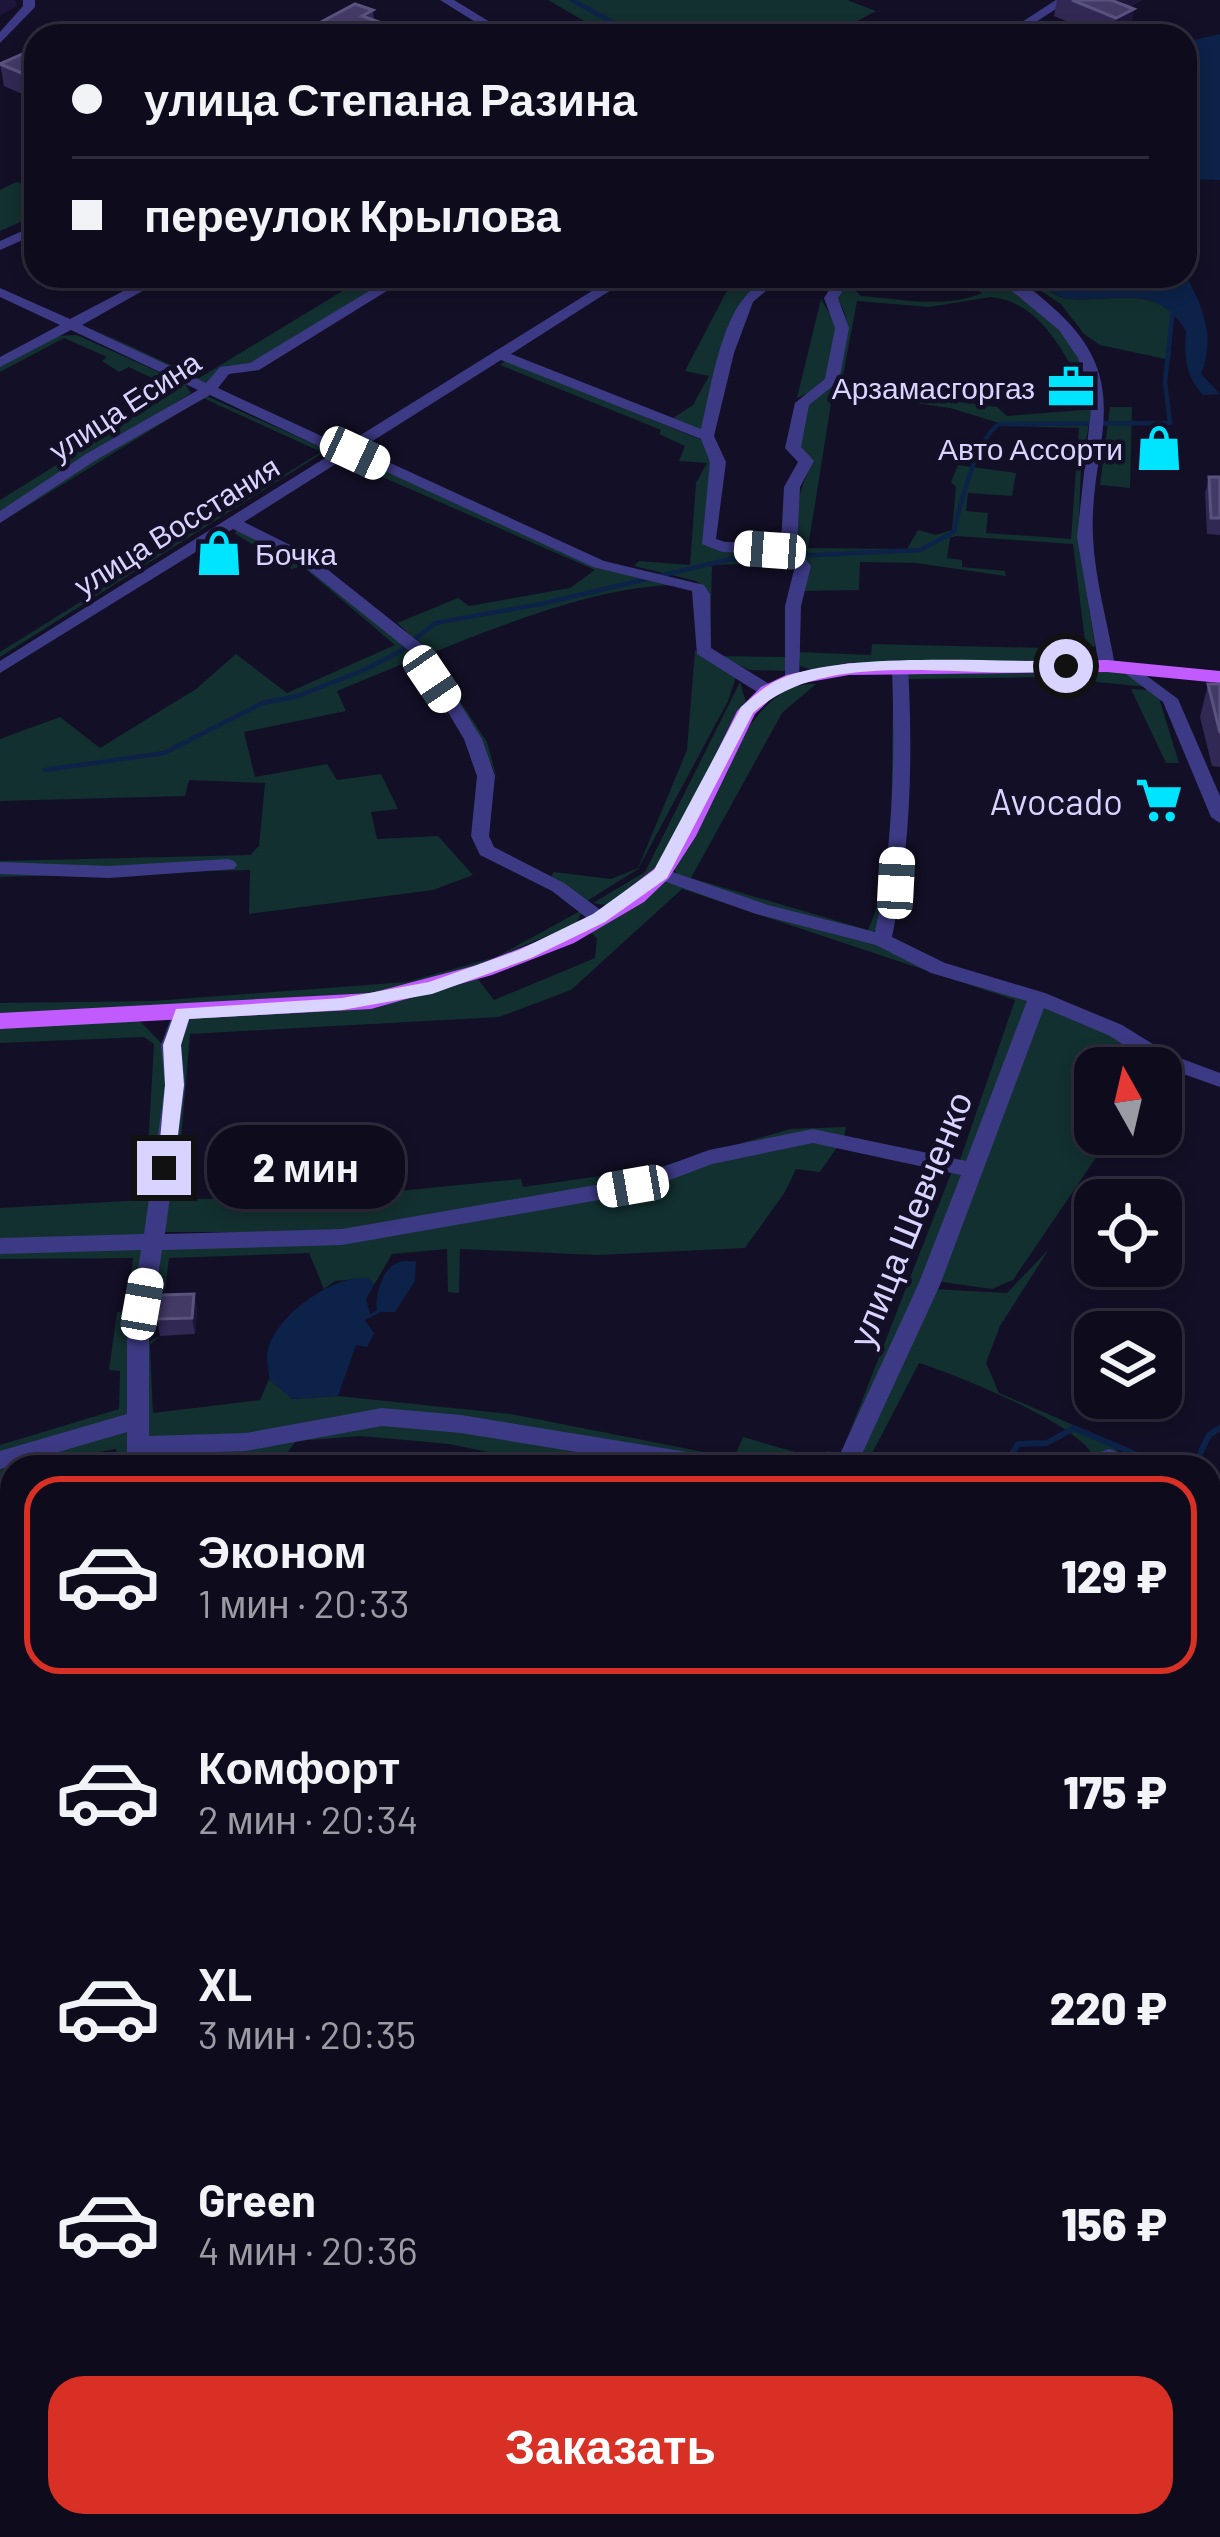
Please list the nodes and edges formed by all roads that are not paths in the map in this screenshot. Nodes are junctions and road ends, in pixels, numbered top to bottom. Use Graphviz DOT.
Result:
graph roads {
  1 [pos="29,0"];
  2 [pos="446,0"];
  3 [pos="1064,0"];
  4 [pos="487,24"];
  5 [pos="1025,24"];
  6 [pos="0,40"];
  7 [pos="140,288"];
  8 [pos="384,288"];
  9 [pos="607,288"];
  10 [pos="761,288"];
  11 [pos="837,288"];
  12 [pos="1019,288"];
  13 [pos="0,292"];
  14 [pos="71,326"];
  15 [pos="501,355"];
  16 [pos="0,363"];
  17 [pos="207,391"];
  18 [pos="706,436"];
  19 [pos="346,451"];
  20 [pos="0,518"];
  21 [pos="231,522"];
  22 [pos="789,549"];
  23 [pos="1118,666"];
  24 [pos="900,667"];
  25 [pos="0,668"];
  26 [pos="1196,674"];
  27 [pos="1220,677"];
  28 [pos="794,679"];
  29 [pos="768,691"];
  30 [pos="1170,700"];
  31 [pos="1220,817"];
  32 [pos="228,865"];
  33 [pos="0,868"];
  34 [pos="661,874"];
  35 [pos="599,918"];
  36 [pos="882,940"];
  37 [pos="1039,998"];
  38 [pos="182,1013"];
  39 [pos="0,1021"];
  40 [pos="1220,1080"];
  41 [pos="973,1170"];
  42 [pos="153,1241"];
  43 [pos="0,1246"];
  44 [pos="137,1420"];
  45 [pos="17,1455"];
  46 [pos="138,1455"];
  47 [pos="146,1455"];
  48 [pos="629,1455"];
  49 [pos="850,1455"];
  1 -- 6 [label="street"];
  2 -- 4 [label="street"];
  3 -- 5 [label="street"];
  7 -- 14 [label="street"];
  8 -- 17 [label="street, улица Есина"];
  9 -- 15 [label="street, улица Восстания"];
  10 -- 18 [label="street"];
  11 -- 22 [label="street"];
  12 -- 23 [label="street"];
  13 -- 14 [label="street"];
  14 -- 16 [label="street"];
  14 -- 17 [label="street"];
  15 -- 18 [label="street"];
  15 -- 19 [label="street, улица Восстания"];
  17 -- 19 [label="street"];
  17 -- 20 [label="street, улица Есина"];
  18 -- 22 [label="street"];
  19 -- 21 [label="street, улица Восстания"];
  19 -- 29 [label="street"];
  21 -- 25 [label="street, улица Восстания"];
  21 -- 35 [label="street"];
  22 -- 28 [label="street"];
  23 -- 24 [label="main road"];
  23 -- 26 [label="main road"];
  23 -- 30 [label="street"];
  24 -- 28 [label="main road"];
  24 -- 36 [label="street"];
  26 -- 27 [label="main road"];
  26 -- 30 [label="street"];
  28 -- 29 [label="main road"];
  29 -- 34 [label="main road"];
  30 -- 31 [label="street"];
  32 -- 33 [label="street"];
  34 -- 35 [label="main road"];
  34 -- 36 [label="street"];
  35 -- 38 [label="main road"];
  36 -- 37 [label="street"];
  37 -- 40 [label="street"];
  37 -- 41 [label="street, улица Шевченко"];
  38 -- 39 [label="main road"];
  38 -- 42 [label="street"];
  41 -- 42 [label="street"];
  41 -- 49 [label="street, улица Шевченко"];
  42 -- 43 [label="street"];
  42 -- 44 [label="street"];
  44 -- 45 [label="street"];
  44 -- 46 [label="street"];
  47 -- 48 [label="street"];
}
